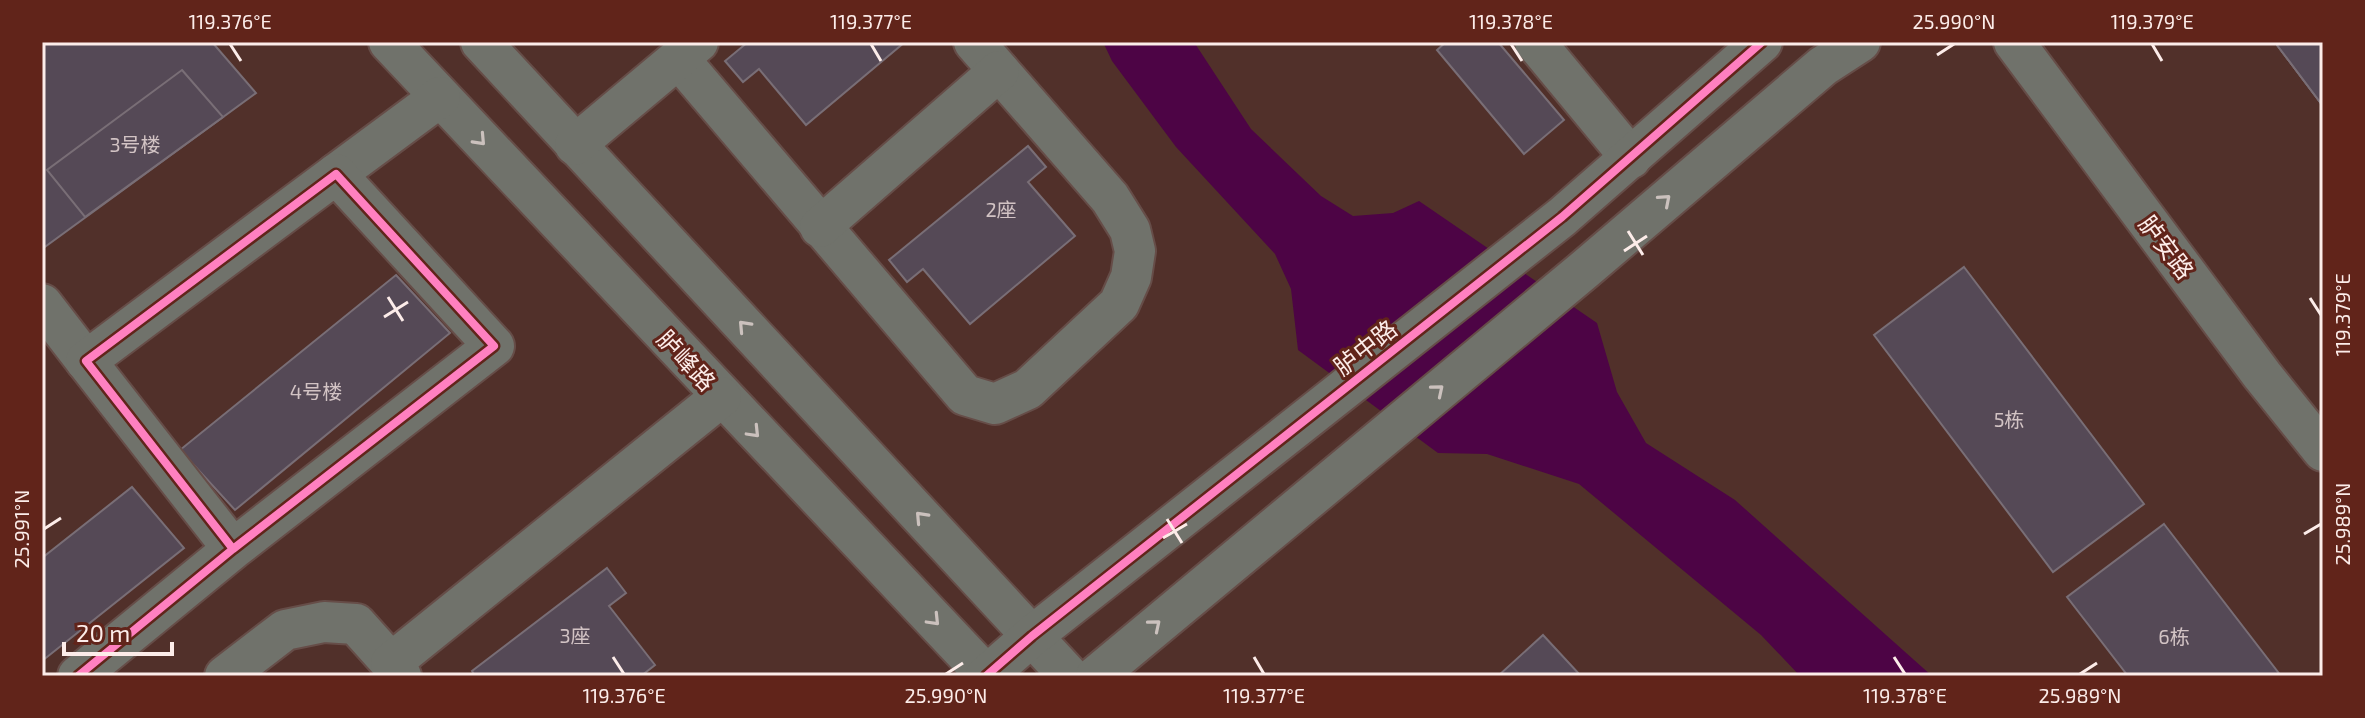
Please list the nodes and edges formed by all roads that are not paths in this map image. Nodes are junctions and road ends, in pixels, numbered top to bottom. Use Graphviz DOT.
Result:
graph roads {
  1 [pos="389,42"];
  2 [pos="481,42"];
  3 [pos="1535,42"];
  4 [pos="1762,42"];
  5 [pos="1860,42"];
  6 [pos="2010,44"];
  7 [pos="688,50"];
  8 [pos="987,56"];
  9 [pos="440,97"];
  10 [pos="575,145"];
  11 [pos="1631,158"];
  12 [pos="336,174"];
  13 [pos="820,227"];
  14 [pos="42,304"];
  15 [pos="86,361"];
  16 [pos="721,397"];
  17 [pos="2323,451"];
  18 [pos="233,549"];
  19 [pos="1032,636"];
  20 [pos="396,669"];
  21 [pos="78,676"];
  22 [pos="225,676"];
  23 [pos="987,676"];
  24 [pos="1069,676"];
  25 [pos="1096,676"];
  1 -- 9 [label="street, 胪峰路"];
  2 -- 10 [label="street"];
  3 -- 11 [label="street"];
  4 -- 11 [label="street, 胪中路"];
  25 -- 5 [label="street, one-way"];
  6 -- 17 [label="street, 胪安路"];
  7 -- 10 [label="street"];
  7 -- 13 [label="street"];
  8 -- 13 [label="street"];
  8 -- 13 [label="street"];
  9 -- 12 [label="street"];
  9 -- 16 [label="street, 胪峰路, one-way"];
  19 -- 10 [label="street, one-way"];
  11 -- 19 [label="street, 胪中路"];
  12 -- 15 [label="street"];
  12 -- 18 [label="street"];
  14 -- 15 [label="street"];
  15 -- 18 [label="street"];
  16 -- 20 [label="street"];
  16 -- 23 [label="street, 胪峰路, one-way"];
  18 -- 21 [label="street"];
  19 -- 23 [label="street, 胪中路"];
  19 -- 24 [label="street"];
  20 -- 22 [label="street"];
}
